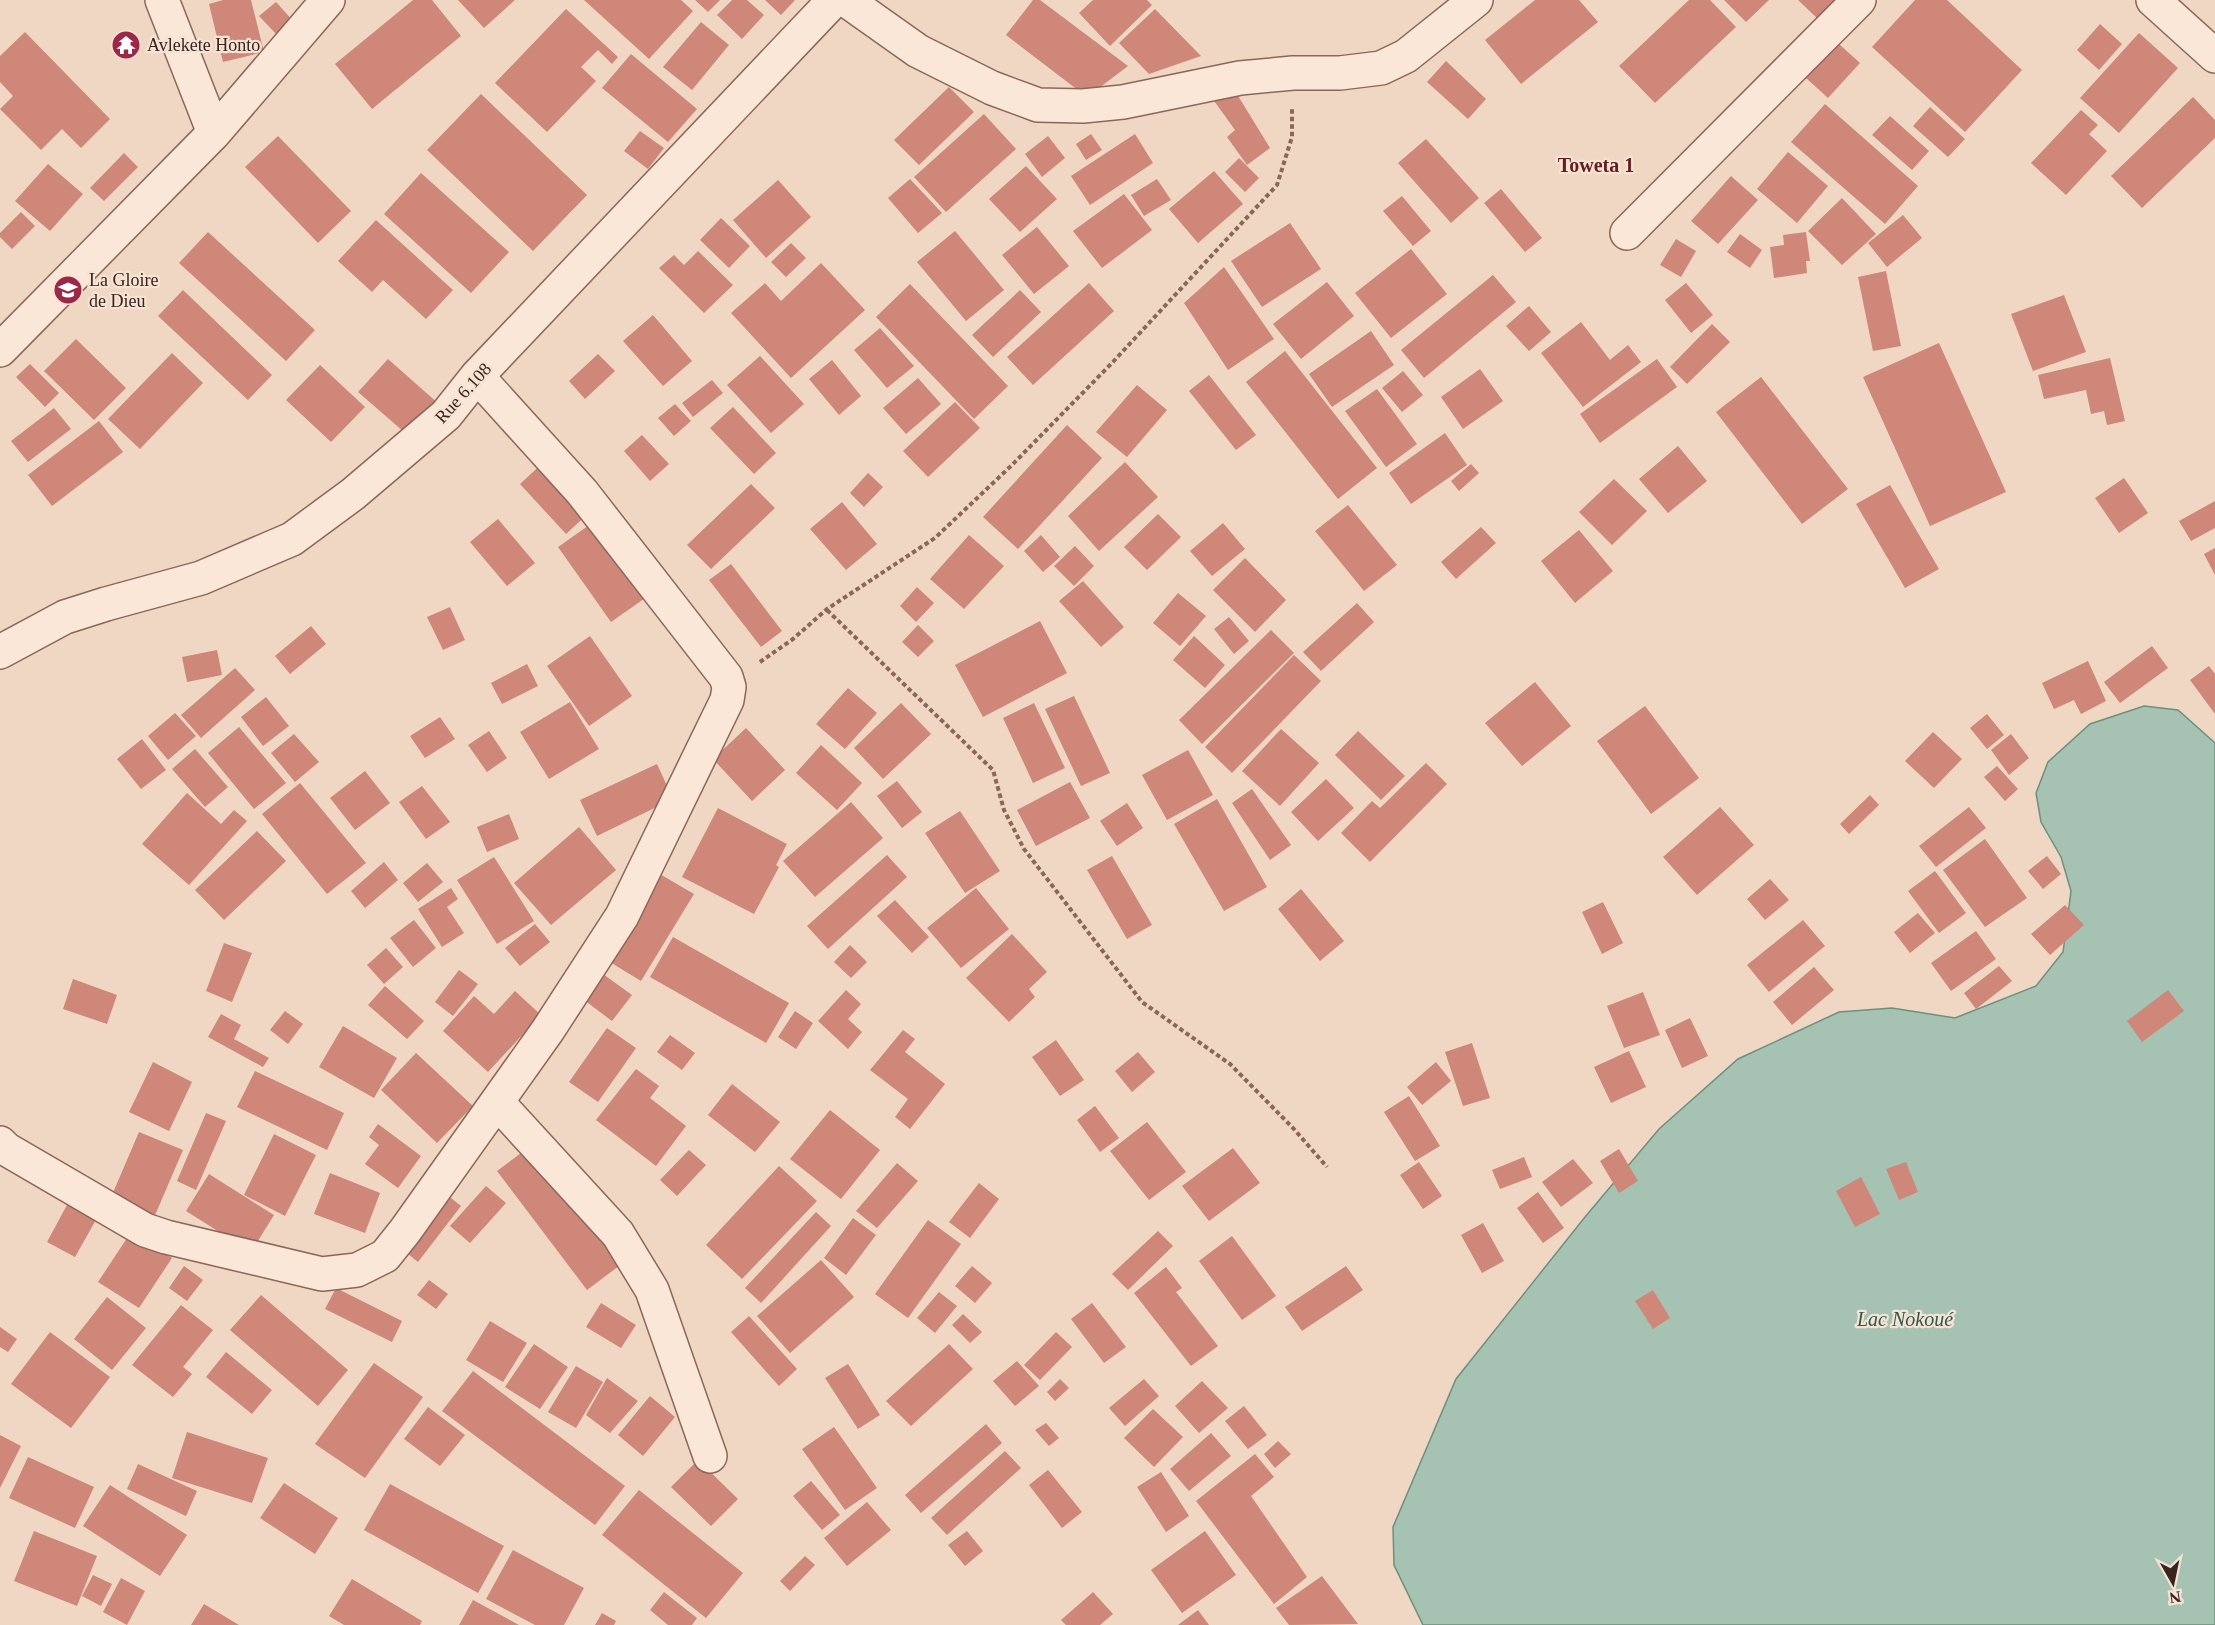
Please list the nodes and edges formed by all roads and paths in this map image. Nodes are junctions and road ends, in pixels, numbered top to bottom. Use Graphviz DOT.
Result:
graph roads {
  1 [pos="162,0"];
  2 [pos="328,0"];
  3 [pos="834,0"];
  4 [pos="846,0"];
  5 [pos="1476,0"];
  6 [pos="1859,0"];
  7 [pos="2154,0"];
  8 [pos="2215,56"];
  9 [pos="1293,73"];
  10 [pos="214,133"];
  11 [pos="1627,233"];
  12 [pos="0,350"];
  13 [pos="477,376"];
  14 [pos="827,609"];
  15 [pos="0,652"];
  16 [pos="726,677"];
  17 [pos="497,1102"];
  18 [pos="0,1143"];
  19 [pos="1326,1167"];
  20 [pos="710,1456"];
  1 -- 10 [label="street"];
  2 -- 10 [label="street"];
  3 -- 13 [label="street, Rue 6.108"];
  4 -- 9 [label="street"];
  5 -- 9 [label="street"];
  6 -- 11 [label="street"];
  7 -- 8 [label="street"];
  9 -- 14 [label="path"];
  10 -- 12 [label="street"];
  13 -- 15 [label="street, Rue 6.108"];
  13 -- 16 [label="street"];
  14 -- 16 [label="path"];
  14 -- 19 [label="path"];
  16 -- 17 [label="street"];
  17 -- 18 [label="street"];
  17 -- 20 [label="street"];
}
